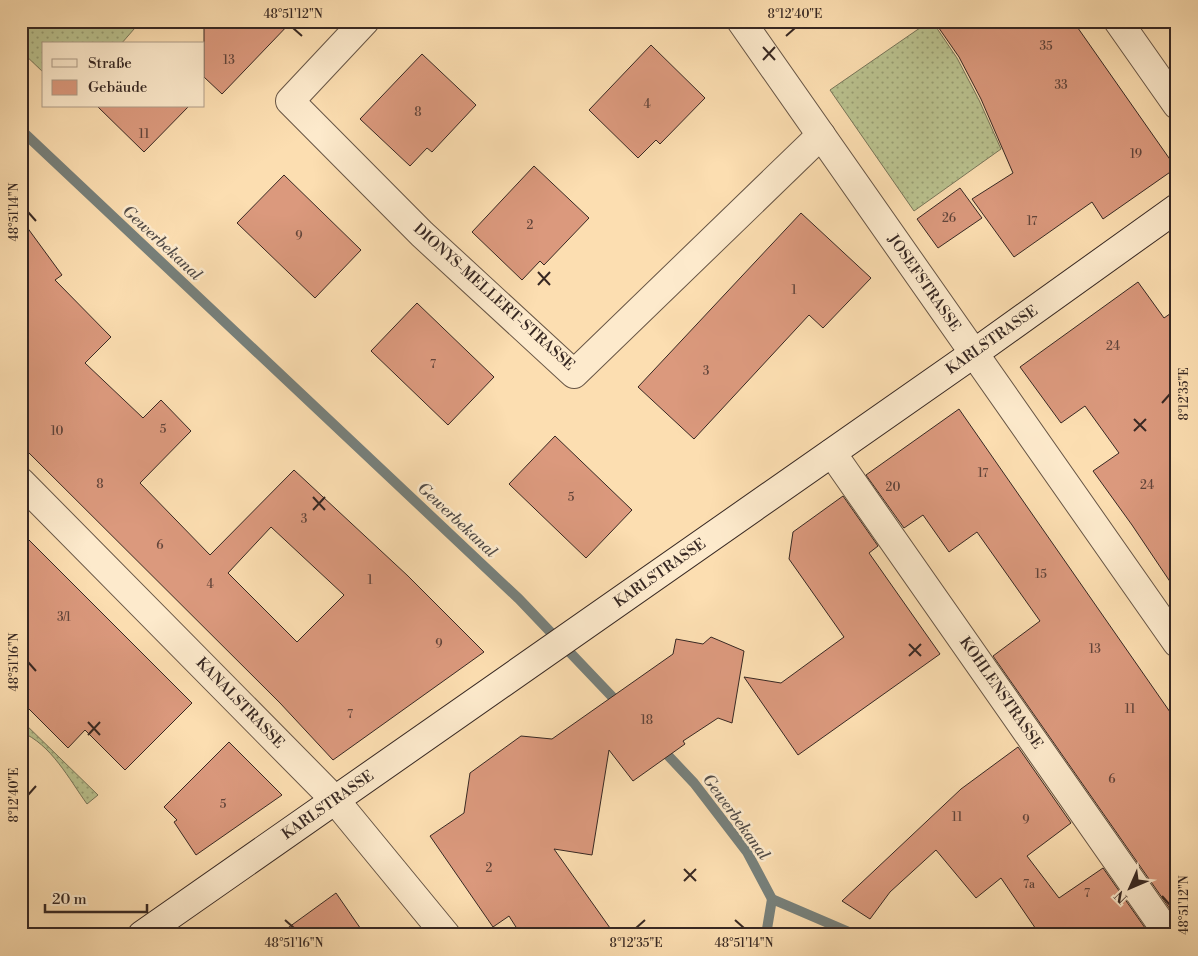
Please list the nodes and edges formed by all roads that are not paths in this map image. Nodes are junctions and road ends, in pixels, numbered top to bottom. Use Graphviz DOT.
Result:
graph roads {
  1 [pos="365,21"];
  2 [pos="741,21"];
  3 [pos="1118,21"];
  4 [pos="1177,105"];
  5 [pos="821,135"];
  6 [pos="1177,208"];
  7 [pos="973,354"];
  8 [pos="832,452"];
  9 [pos="21,482"];
  10 [pos="1177,642"];
  11 [pos="335,800"];
  12 [pos="142,935"];
  13 [pos="446,935"];
  14 [pos="1169,935"];
  1 -- 5 [label="street, DIONYS-MELLERT-STRASSE"];
  2 -- 5 [label="street, JOSEFSTRASSE"];
  3 -- 4 [label="street"];
  5 -- 7 [label="street, JOSEFSTRASSE"];
  6 -- 7 [label="street, KARLSTRASSE"];
  7 -- 8 [label="street, KARLSTRASSE"];
  7 -- 10 [label="street, JOSEFSTRASSE"];
  8 -- 11 [label="street, KARLSTRASSE"];
  8 -- 14 [label="street, KOHLENSTRASSE"];
  9 -- 11 [label="street, KANALSTRASSE"];
  11 -- 12 [label="street, KARLSTRASSE"];
  11 -- 13 [label="street, KANALSTRASSE"];
}
